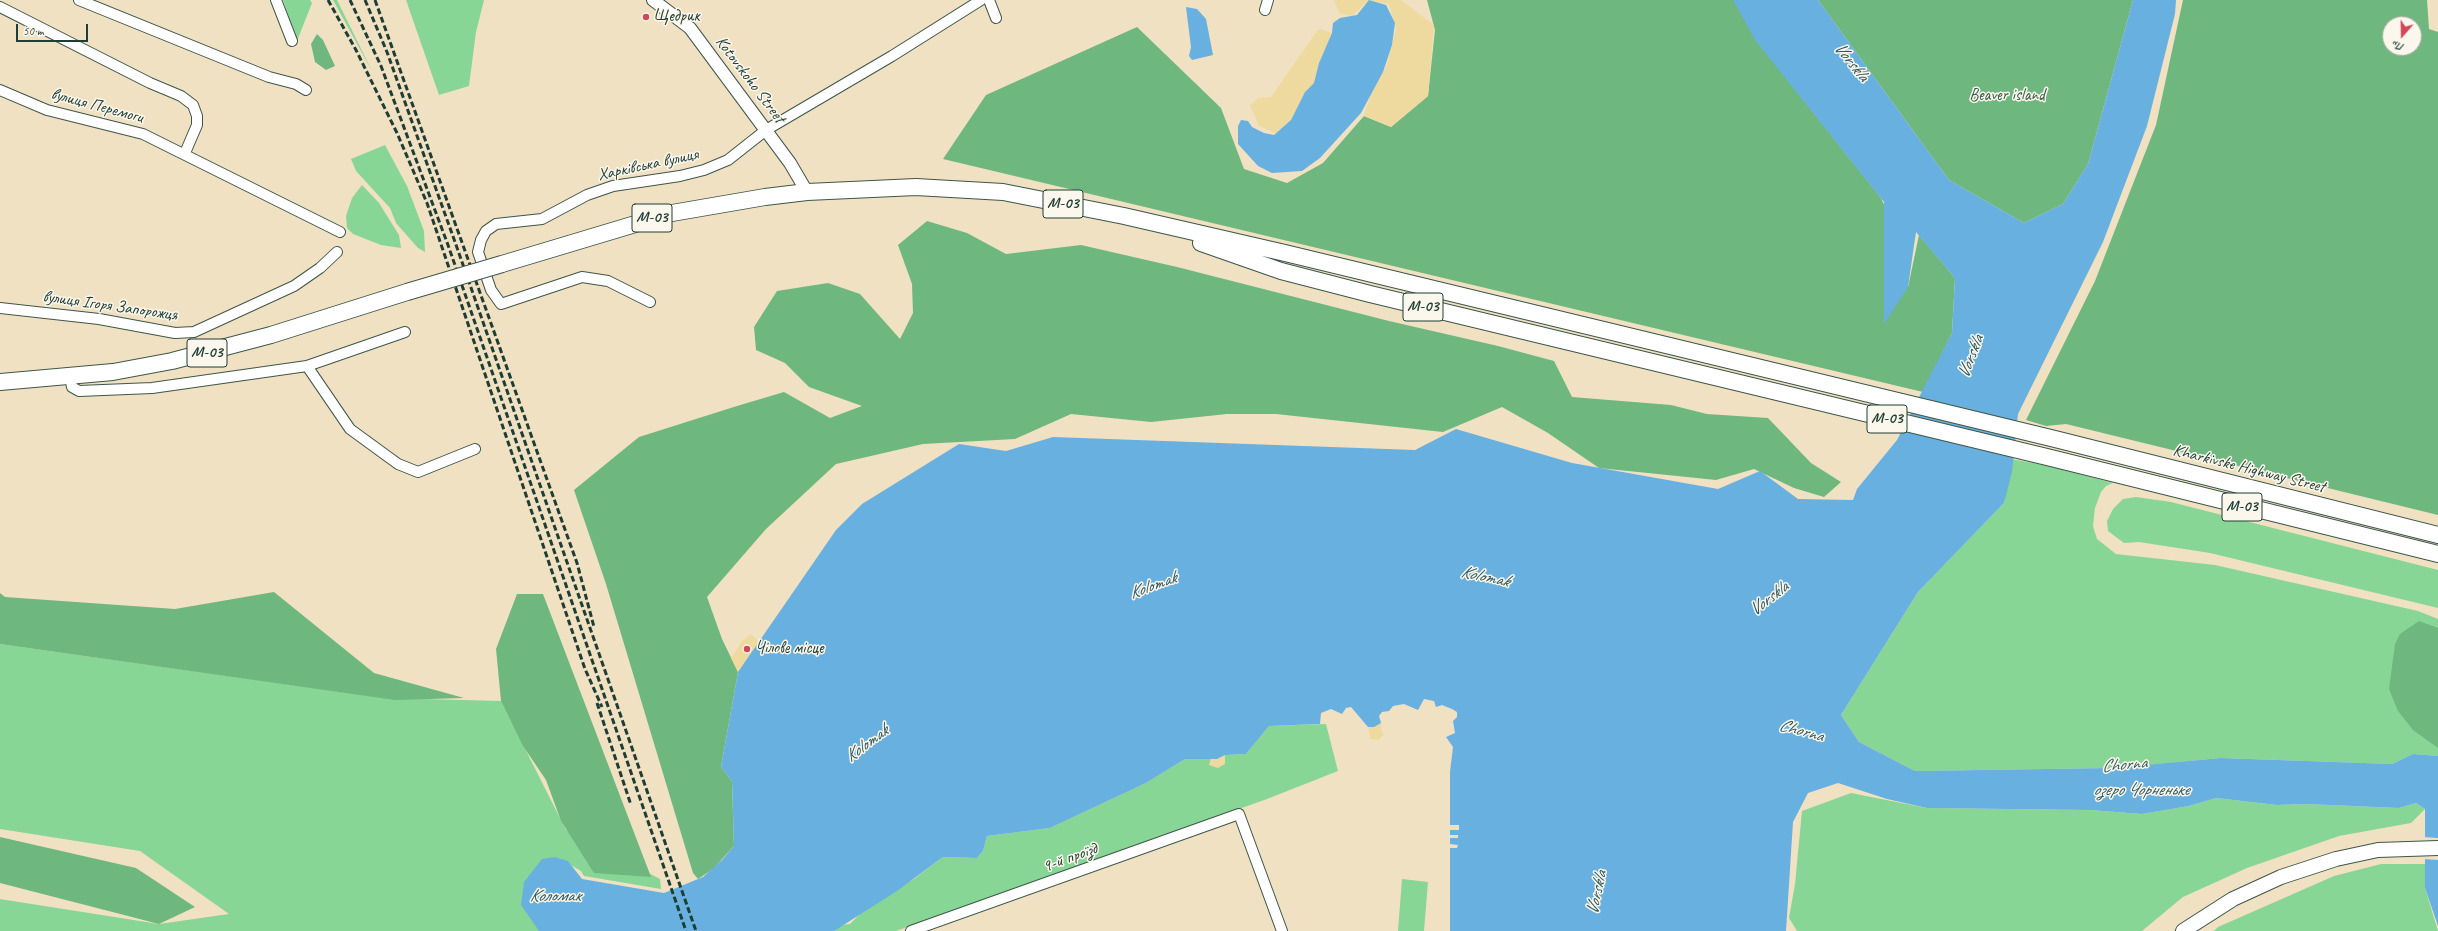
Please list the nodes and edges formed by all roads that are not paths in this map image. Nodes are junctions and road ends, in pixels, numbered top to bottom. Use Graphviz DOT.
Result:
graph roads {
  1 [pos="79,0"];
  2 [pos="276,0"];
  3 [pos="653,0"];
  4 [pos="981,0"];
  5 [pos="989,0"];
  6 [pos="0,7"];
  7 [pos="996,18"];
  8 [pos="292,41"];
  9 [pos="0,90"];
  10 [pos="306,90"];
  11 [pos="766,130"];
  12 [pos="185,153"];
  13 [pos="807,192"];
  14 [pos="1124,216"];
  15 [pos="340,232"];
  16 [pos="337,252"];
  17 [pos="650,302"];
  18 [pos="0,308"];
  19 [pos="405,332"];
  20 [pos="307,366"];
  21 [pos="70,377"];
  22 [pos="0,382"];
  23 [pos="476,449"];
  24 [pos="2438,535"];
  25 [pos="2438,554"];
  26 [pos="2438,848"];
  27 [pos="911,931"];
  28 [pos="1282,931"];
  29 [pos="2183,931"];
  1 -- 10 [label="street"];
  2 -- 8 [label="street"];
  3 -- 11 [label="street, Kotovskoho Street"];
  4 -- 11 [label="street, Харківська вулиця"];
  5 -- 7 [label="street"];
  6 -- 12 [label="street, вулиця Перемоги"];
  9 -- 12 [label="street, вулиця Перемоги"];
  11 -- 13 [label="street, Kotovskoho Street"];
  11 -- 17 [label="street, Харківська вулиця"];
  12 -- 15 [label="street, вулиця Перемоги"];
  13 -- 14 [label="highway, М-03"];
  13 -- 21 [label="highway, М-03, bridge"];
  14 -- 24 [label="highway, Kharkivske Highway Street / М-03"];
  14 -- 25 [label="highway, М-03"];
  16 -- 18 [label="street, вулиця Ігоря Запорожця"];
  19 -- 20 [label="street"];
  20 -- 21 [label="street"];
  20 -- 23 [label="street"];
  21 -- 22 [label="highway, М-03"];
  26 -- 29 [label="main road"];
  27 -- 28 [label="street, 9-й проїзд"];
}
